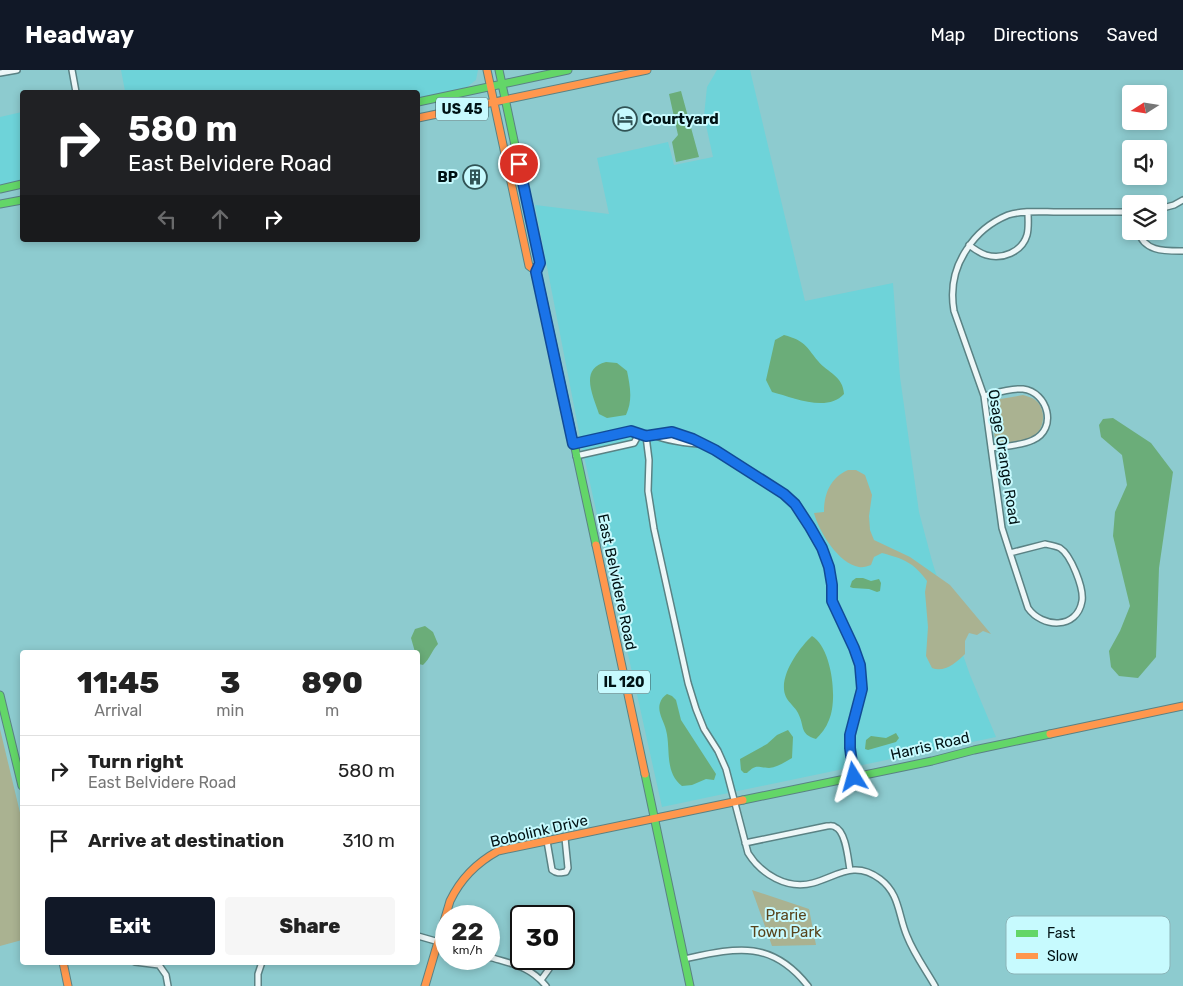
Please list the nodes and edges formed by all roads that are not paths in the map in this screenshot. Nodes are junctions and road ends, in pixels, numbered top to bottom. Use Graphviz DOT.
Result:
graph roads {
  1 [pos="16,70"];
  2 [pos="72,70"];
  3 [pos="488,70"];
  4 [pos="500,70"];
  5 [pos="568,70"];
  6 [pos="647,70"];
  7 [pos="0,73"];
  8 [pos="503,85"];
  9 [pos="491,87"];
  10 [pos="76,90"];
  11 [pos="506,100"];
  12 [pos="420,102"];
  13 [pos="494,102"];
  14 [pos="420,118"];
  15 [pos="20,184"];
  16 [pos="0,189"];
  17 [pos="20,200"];
  18 [pos="1183,200"];
  19 [pos="0,204"];
  20 [pos="1167,207"];
  21 [pos="1028,212"];
  22 [pos="1122,212"];
  23 [pos="1142,240"];
  24 [pos="969,245"];
  25 [pos="1183,251"];
  26 [pos="536,272"];
  27 [pos="984,396"];
  28 [pos="639,434"];
  29 [pos="646,436"];
  30 [pos="573,444"];
  31 [pos="991,448"];
  32 [pos="576,456"];
  33 [pos="1010,553"];
  34 [pos="0,695"];
  35 [pos="1183,706"];
  36 [pos="854,777"];
  37 [pos="20,778"];
  38 [pos="736,802"];
  39 [pos="653,819"];
  40 [pos="565,838"];
  41 [pos="547,841"];
  42 [pos="745,843"];
  43 [pos="850,870"];
  44 [pos="449,905"];
  45 [pos="420,937"];
  46 [pos="435,941"];
  47 [pos="435,952"];
  48 [pos="684,959"];
  49 [pos="64,965"];
  50 [pos="153,965"];
  51 [pos="261,965"];
  52 [pos="528,970"];
  53 [pos="549,970"];
  54 [pos="541,980"];
  55 [pos="68,986"];
  56 [pos="168,986"];
  57 [pos="258,986"];
  58 [pos="425,986"];
  59 [pos="546,986"];
  60 [pos="690,986"];
  61 [pos="808,986"];
  62 [pos="935,986"];
  1 -- 7 [label="street"];
  2 -- 10 [label="street"];
  3 -- 9 [label="main road, IL 120"];
  4 -- 8 [label="main road, East Belvidere Road"];
  5 -- 8 [label="main road, US 45"];
  6 -- 11 [label="main road, US 45"];
  8 -- 9 [label="main road, US 45"];
  8 -- 11 [label="main road, East Belvidere Road"];
  9 -- 12 [label="main road, US 45"];
  9 -- 13 [label="main road, IL 120"];
  11 -- 13 [label="main road, US 45"];
  11 -- 26 [label="main road, East Belvidere Road"];
  13 -- 14 [label="main road, US 45"];
  13 -- 26 [label="main road, East Belvidere Road / IL 120"];
  15 -- 16 [label="main road"];
  17 -- 19 [label="main road"];
  18 -- 20 [label="street"];
  21 -- 22 [label="street, Osage Orange Road"];
  21 -- 24 [label="street, Osage Orange Road"];
  21 -- 24 [label="street"];
  23 -- 25 [label="street"];
  24 -- 27 [label="street, Osage Orange Road"];
  26 -- 30 [label="main road, East Belvidere Road / IL 120"];
  27 -- 31 [label="street, Osage Orange Road"];
  27 -- 31 [label="street"];
  28 -- 29 [label="street"];
  28 -- 30 [label="street"];
  28 -- 32 [label="street"];
  29 -- 36 [label="street"];
  29 -- 38 [label="street"];
  30 -- 32 [label="main road, East Belvidere Road / IL 120"];
  31 -- 33 [label="street, Osage Orange Road"];
  32 -- 39 [label="main road, East Belvidere Road / IL 120"];
  33 -- 33 [label="street, Osage Orange Road"];
  34 -- 37 [label="main road"];
  35 -- 36 [label="main road, Harris Road"];
  36 -- 38 [label="main road, Harris Road"];
  38 -- 39 [label="main road, Harris Road"];
  38 -- 42 [label="street"];
  39 -- 40 [label="main road, Bobolink Drive"];
  39 -- 48 [label="main road, East Belvidere Road / IL 120"];
  40 -- 41 [label="main road, Bobolink Drive"];
  40 -- 41 [label="street"];
  41 -- 44 [label="main road, Bobolink Drive"];
  42 -- 43 [label="street"];
  42 -- 43 [label="street"];
  43 -- 62 [label="street"];
  45 -- 46 [label="street"];
  47 -- 58 [label="main road, Bobolink Drive"];
  48 -- 60 [label="main road, East Belvidere Road / IL 120"];
  48 -- 61 [label="street"];
  49 -- 55 [label="main road"];
  50 -- 56 [label="street"];
  51 -- 57 [label="street"];
  52 -- 54 [label="street"];
  53 -- 54 [label="street"];
  54 -- 59 [label="street"];
}
